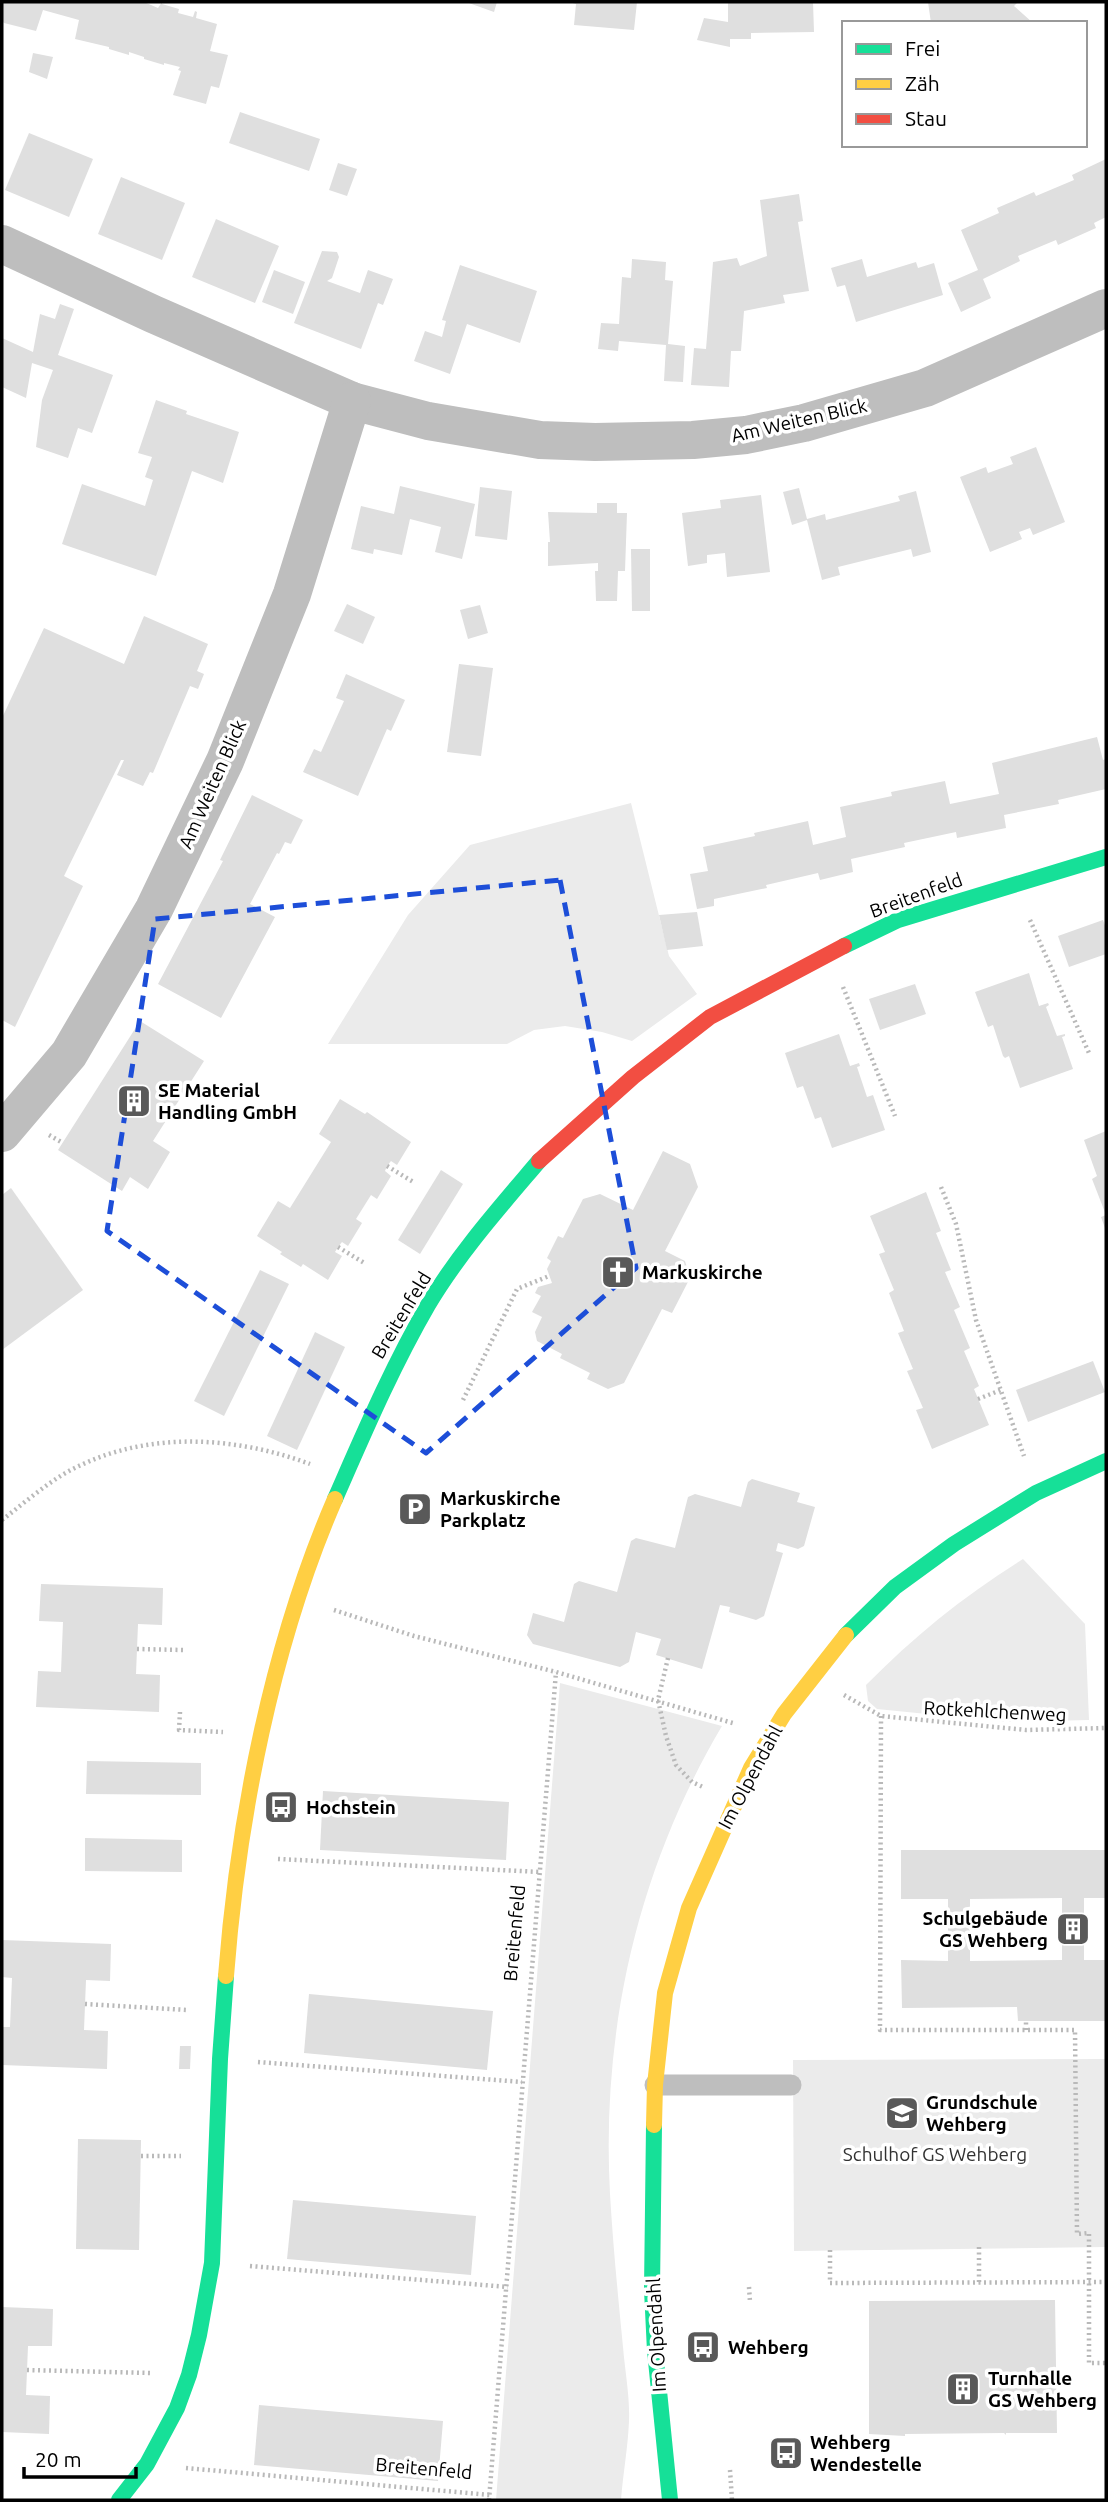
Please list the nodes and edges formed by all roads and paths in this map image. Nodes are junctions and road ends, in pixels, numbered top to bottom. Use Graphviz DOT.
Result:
graph roads {
  1 [pos="2,244"];
  2 [pos="1106,308"];
  3 [pos="352,401"];
  4 [pos="1106,857"];
  5 [pos="1017,883"];
  6 [pos="830,953"];
  7 [pos="1089,1053"];
  8 [pos="895,1116"];
  9 [pos="2,1133"];
  10 [pos="387,1166"];
  11 [pos="415,1183"];
  12 [pos="942,1187"];
  13 [pos="338,1247"];
  14 [pos="366,1264"];
  15 [pos="549,1276"];
  16 [pos="1001,1390"];
  17 [pos="978,1399"];
  18 [pos="463,1400"];
  19 [pos="1106,1461"];
  20 [pos="344,1478"];
  21 [pos="1037,1493"];
  22 [pos="2,1520"];
  23 [pos="297,1598"];
  24 [pos="137,1649"];
  25 [pos="183,1650"];
  26 [pos="668,1658"];
  27 [pos="556,1672"];
  28 [pos="658,1700"];
  29 [pos="180,1712"];
  30 [pos="1106,1728"];
  31 [pos="221,1732"];
  32 [pos="771,1734"];
  33 [pos="735,1800"];
  34 [pos="238,1857"];
  35 [pos="540,1872"];
  36 [pos="85,2004"];
  37 [pos="222,2012"];
  38 [pos="1026,2021"];
  39 [pos="1026,2030"];
  40 [pos="220,2059"];
  41 [pos="522,2081"];
  42 [pos="655,2085"];
  43 [pos="792,2085"];
  44 [pos="141,2156"];
  45 [pos="176,2156"];
  46 [pos="979,2247"];
  47 [pos="830,2250"];
  48 [pos="212,2263"];
  49 [pos="1088,2282"];
  50 [pos="1106,2282"];
  51 [pos="979,2283"];
  52 [pos="508,2287"];
  53 [pos="749,2287"];
  54 [pos="750,2302"];
  55 [pos="1105,2363"];
  56 [pos="27,2370"];
  57 [pos="147,2373"];
  58 [pos="147,2464"];
  59 [pos="730,2470"];
  60 [pos="490,2498"];
  61 [pos="120,2500"];
  62 [pos="670,2500"];
  63 [pos="733,2500"];
  1 -- 3 [label="street, Am Weiten Blick"];
  2 -- 3 [label="street, Am Weiten Blick"];
  3 -- 9 [label="street, Am Weiten Blick"];
  4 -- 5 [label="street, Breitenfeld"];
  5 -- 6 [label="street, Breitenfeld"];
  5 -- 7 [label="path"];
  6 -- 8 [label="path"];
  6 -- 20 [label="street, Breitenfeld"];
  10 -- 11 [label="path"];
  12 -- 16 [label="path"];
  13 -- 14 [label="path"];
  15 -- 18 [label="path"];
  16 -- 17 [label="path"];
  16 -- 21 [label="path"];
  19 -- 21 [label="street, Im Olpendahl"];
  20 -- 22 [label="path"];
  20 -- 23 [label="street, Breitenfeld"];
  21 -- 32 [label="street, Im Olpendahl"];
  23 -- 27 [label="path"];
  23 -- 34 [label="street, Breitenfeld"];
  24 -- 25 [label="path"];
  26 -- 28 [label="path"];
  27 -- 28 [label="path"];
  27 -- 35 [label="path, Breitenfeld"];
  28 -- 32 [label="path"];
  28 -- 33 [label="path"];
  29 -- 31 [label="path"];
  30 -- 39 [label="path, Rotkehlchenweg"];
  32 -- 33 [label="street, Im Olpendahl"];
  33 -- 42 [label="street, Im Olpendahl"];
  34 -- 35 [label="path, Breitenfeld"];
  34 -- 37 [label="street, Breitenfeld"];
  35 -- 41 [label="path, Breitenfeld"];
  36 -- 37 [label="path"];
  37 -- 40 [label="street, Breitenfeld"];
  38 -- 39 [label="path"];
  39 -- 49 [label="path"];
  40 -- 41 [label="path"];
  40 -- 48 [label="street, Breitenfeld"];
  41 -- 52 [label="path, Breitenfeld"];
  42 -- 43 [label="lane"];
  42 -- 62 [label="street, Im Olpendahl"];
  44 -- 45 [label="path"];
  46 -- 51 [label="path"];
  47 -- 51 [label="path"];
  48 -- 52 [label="path"];
  48 -- 58 [label="street, Breitenfeld"];
  49 -- 50 [label="path"];
  49 -- 51 [label="path"];
  49 -- 55 [label="path"];
  52 -- 60 [label="path, Breitenfeld"];
  53 -- 54 [label="path"];
  56 -- 57 [label="path"];
  58 -- 60 [label="path, Breitenfeld"];
  58 -- 61 [label="street, Breitenfeld"];
  59 -- 63 [label="path"];
}
